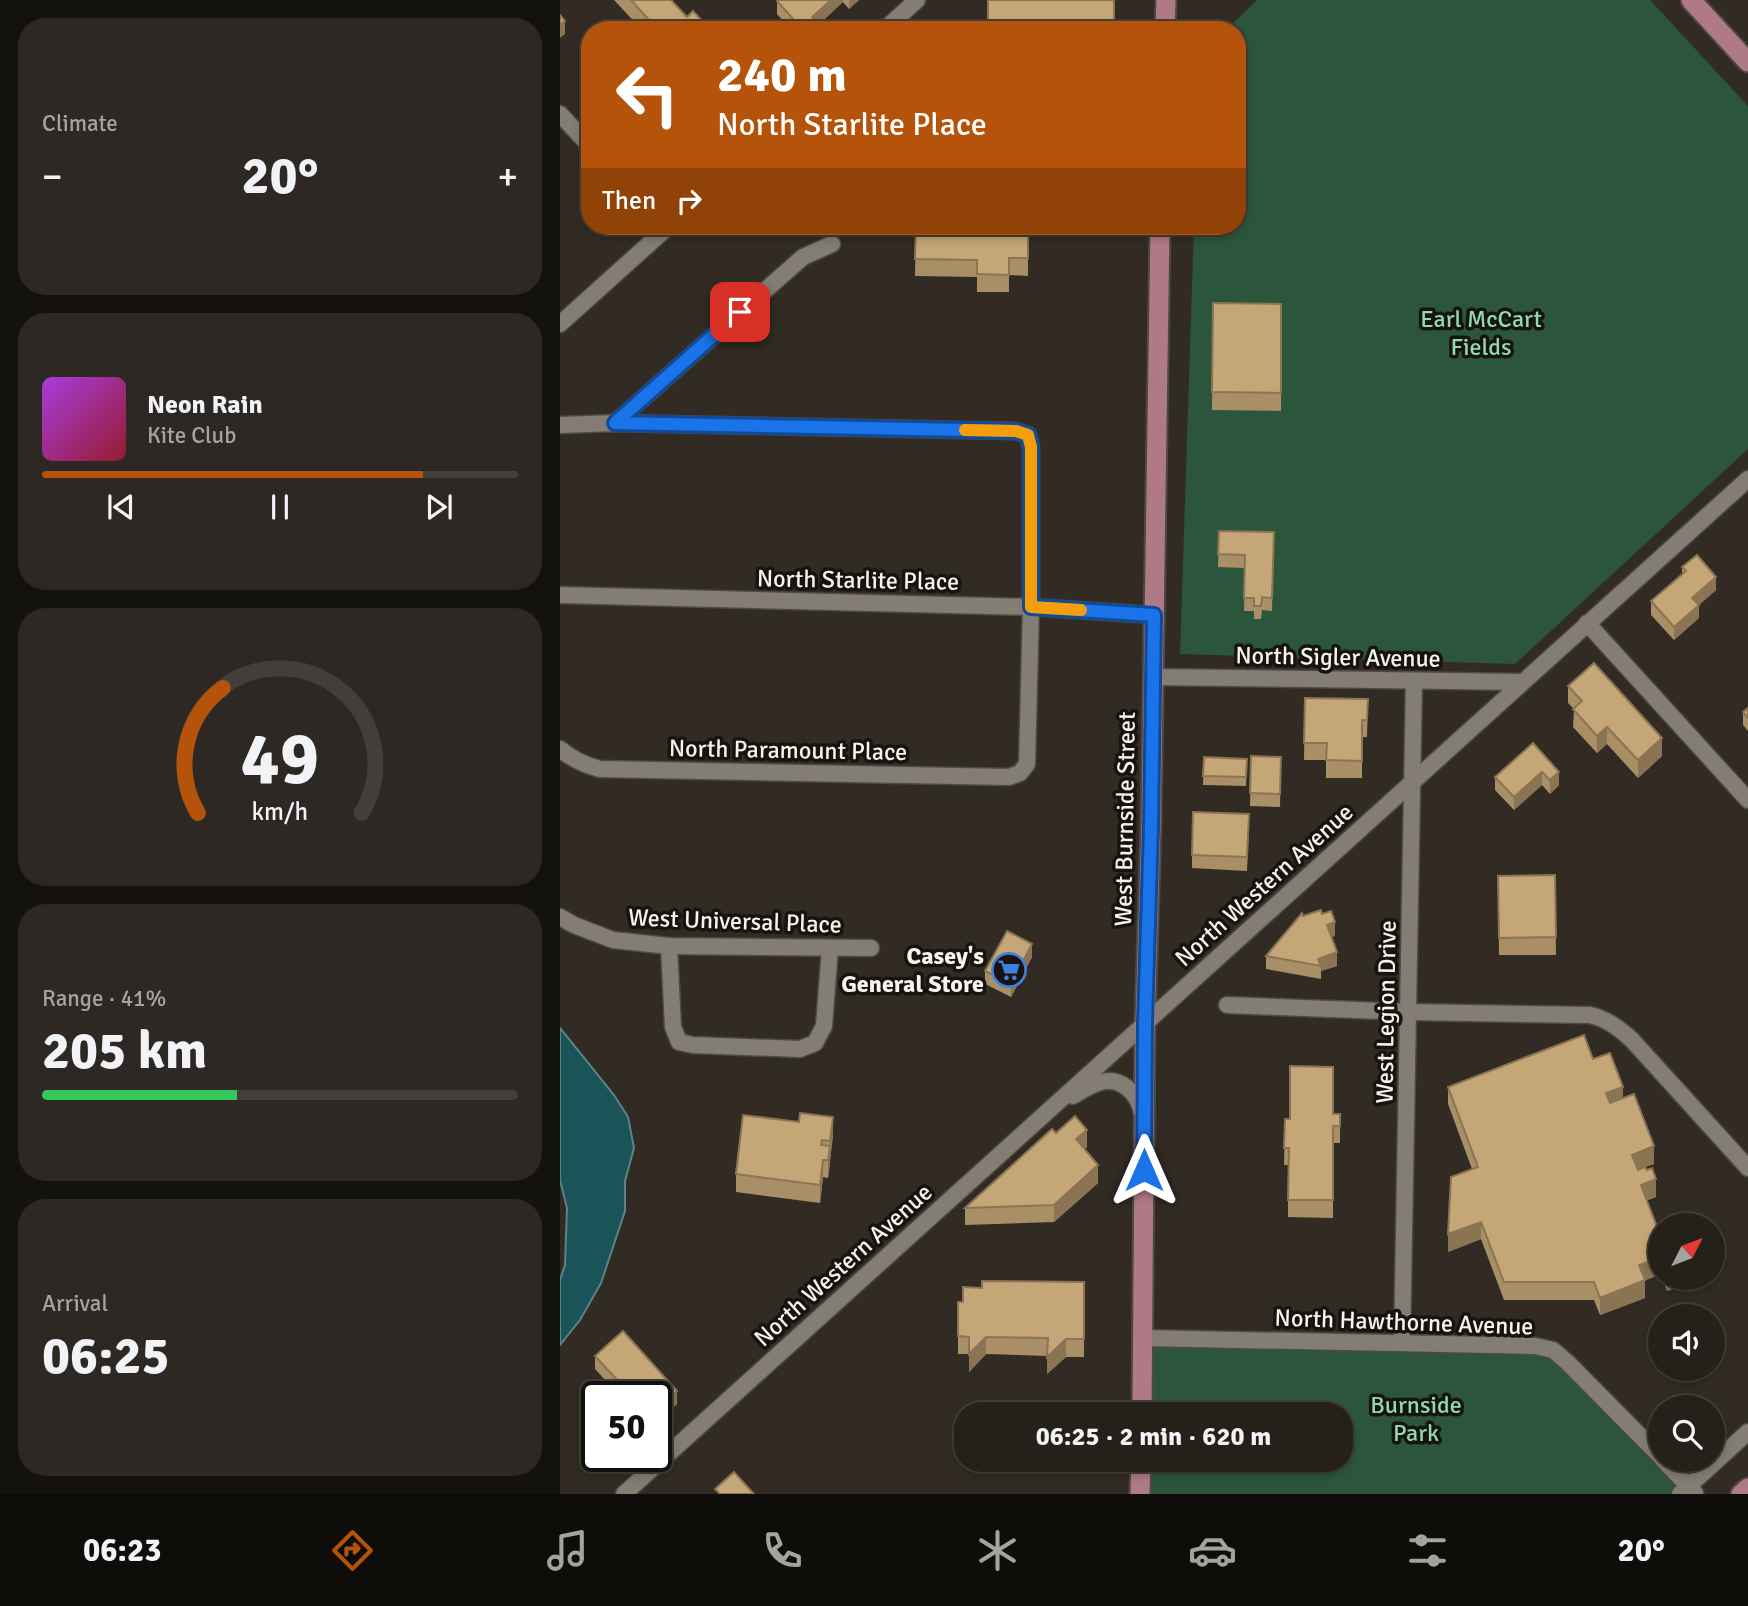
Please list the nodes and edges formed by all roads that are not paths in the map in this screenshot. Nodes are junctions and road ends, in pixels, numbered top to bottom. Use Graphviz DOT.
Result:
graph roads {
  1 [pos="917,0"];
  2 [pos="1166,0"];
  3 [pos="1691,0"];
  4 [pos="894,21"];
  5 [pos="1165,21"];
  6 [pos="1748,62"];
  7 [pos="560,114"];
  8 [pos="581,136"];
  9 [pos="657,235"];
  10 [pos="1160,235"];
  11 [pos="832,244"];
  12 [pos="560,324"];
  13 [pos="615,423"];
  14 [pos="560,425"];
  15 [pos="1748,479"];
  16 [pos="560,595"];
  17 [pos="1031,607"];
  18 [pos="1154,615"];
  19 [pos="1587,624"];
  20 [pos="1153,677"];
  21 [pos="1414,681"];
  22 [pos="1522,682"];
  23 [pos="560,749"];
  24 [pos="1413,781"];
  25 [pos="1748,800"];
  26 [pos="560,917"];
  27 [pos="669,946"];
  28 [pos="830,948"];
  29 [pos="871,948"];
  30 [pos="1227,1005"];
  31 [pos="1409,1012"];
  32 [pos="1145,1023"];
  33 [pos="1047,1111"];
  34 [pos="1145,1127"];
  35 [pos="1748,1168"];
  36 [pos="1143,1338"];
  37 [pos="1402,1343"];
  38 [pos="1142,1402"];
  39 [pos="1748,1432"];
  40 [pos="1648,1444"];
  41 [pos="1141,1472"];
  42 [pos="1673,1472"];
  43 [pos="1748,1488"];
  44 [pos="1688,1491"];
  45 [pos="624,1494"];
  46 [pos="1140,1494"];
  47 [pos="1741,1494"];
  1 -- 4 [label="street"];
  2 -- 5 [label="main road"];
  3 -- 6 [label="main road"];
  7 -- 8 [label="street"];
  9 -- 12 [label="street"];
  10 -- 18 [label="main road, West Burnside Street"];
  11 -- 13 [label="street"];
  13 -- 14 [label="street"];
  13 -- 17 [label="street"];
  15 -- 19 [label="street, North Western Avenue"];
  16 -- 17 [label="street, North Starlite Place"];
  17 -- 18 [label="street, North Starlite Place"];
  17 -- 23 [label="street, North Paramount Place"];
  18 -- 20 [label="main road, West Burnside Street"];
  19 -- 22 [label="street, North Western Avenue"];
  19 -- 25 [label="street"];
  20 -- 21 [label="street, North Sigler Avenue"];
  20 -- 32 [label="main road, West Burnside Street"];
  21 -- 22 [label="street, North Sigler Avenue"];
  21 -- 24 [label="street, West Legion Drive"];
  22 -- 24 [label="street, North Western Avenue"];
  24 -- 31 [label="street, West Legion Drive"];
  24 -- 32 [label="street, North Western Avenue"];
  26 -- 27 [label="street, West Universal Place"];
  27 -- 28 [label="street, West Universal Place"];
  27 -- 28 [label="street"];
  28 -- 29 [label="street, West Universal Place"];
  30 -- 31 [label="street"];
  31 -- 35 [label="street"];
  31 -- 37 [label="street, West Legion Drive"];
  32 -- 33 [label="street, North Western Avenue"];
  32 -- 34 [label="main road, West Burnside Street"];
  33 -- 34 [label="street"];
  33 -- 45 [label="street, North Western Avenue"];
  34 -- 36 [label="main road, West Burnside Street"];
  36 -- 37 [label="street, North Hawthorne Avenue"];
  36 -- 38 [label="main road, West Burnside Street"];
  37 -- 40 [label="street, North Hawthorne Avenue"];
  39 -- 44 [label="street"];
  41 -- 46 [label="main road"];
  42 -- 44 [label="street, North Hawthorne Avenue"];
  43 -- 47 [label="main road"];
}
